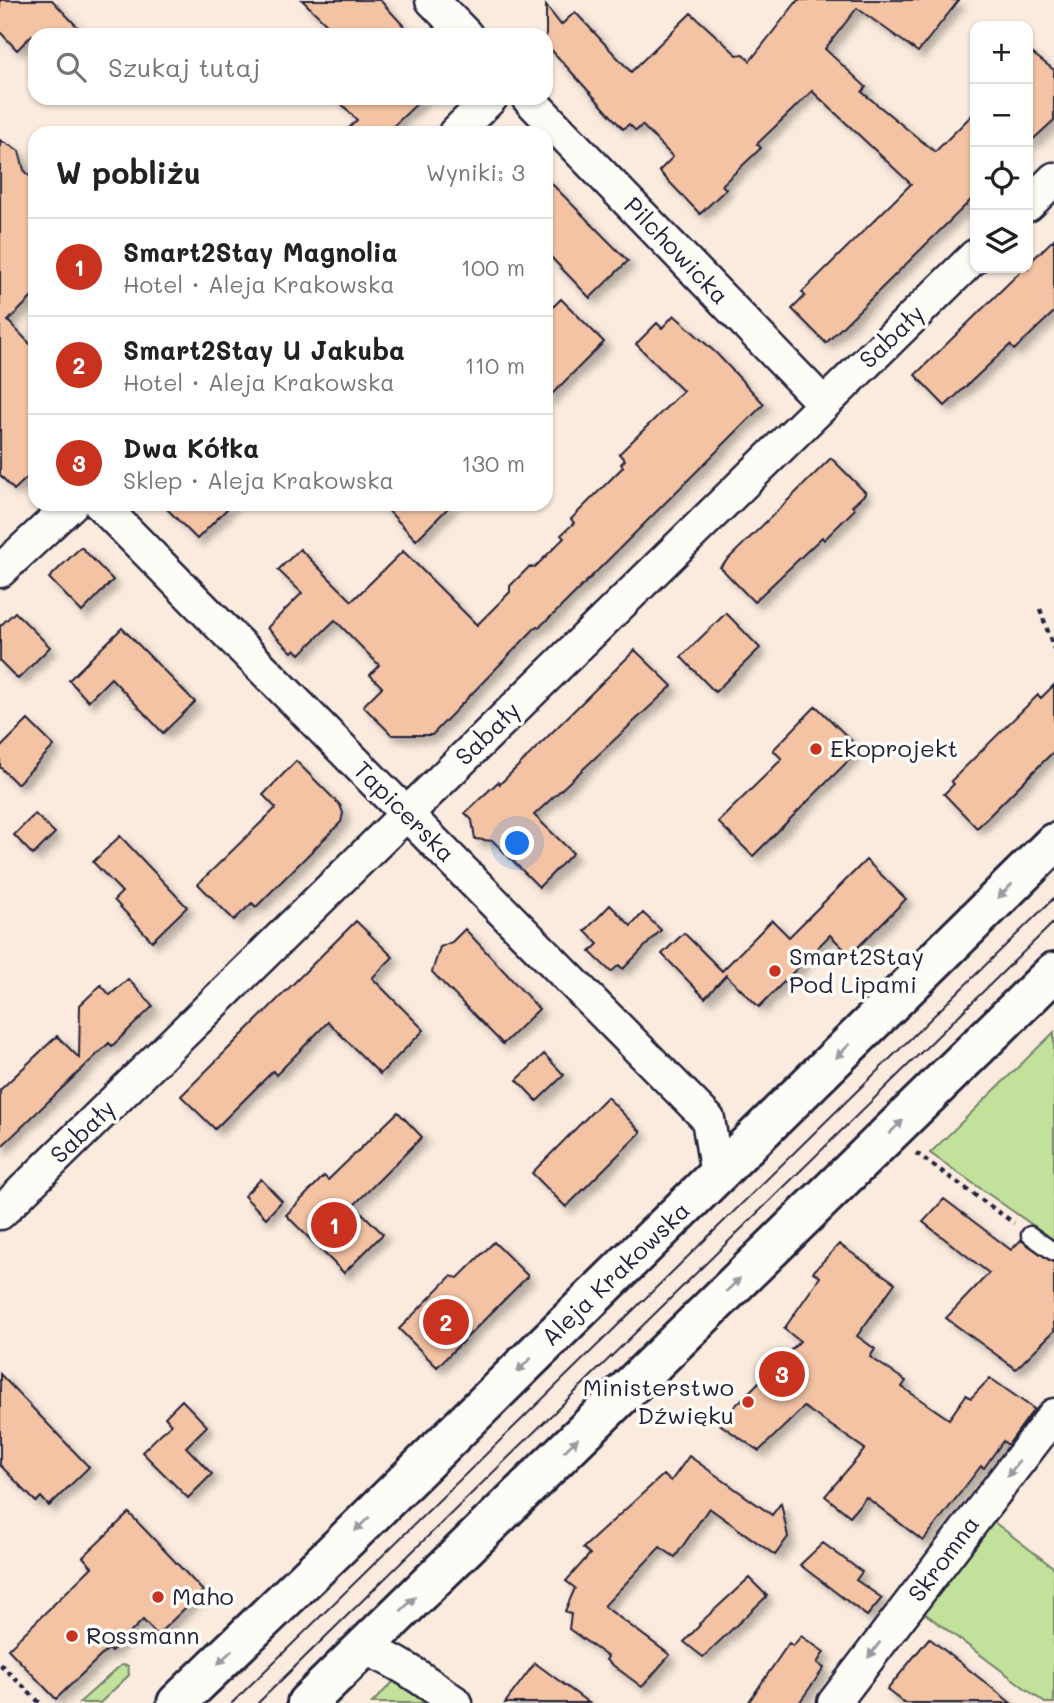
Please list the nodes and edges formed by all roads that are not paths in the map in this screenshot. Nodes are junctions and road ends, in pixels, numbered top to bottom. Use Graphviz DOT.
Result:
graph roads {
  1 [pos="432,0"];
  2 [pos="459,28"];
  3 [pos="484,105"];
  4 [pos="535,105"];
  5 [pos="462,126"];
  6 [pos="1054,179"];
  7 [pos="1033,200"];
  8 [pos="970,261"];
  9 [pos="824,404"];
  10 [pos="63,511"];
  11 [pos="107,511"];
  12 [pos="6,554"];
  13 [pos="406,814"];
  14 [pos="1054,843"];
  15 [pos="1054,972"];
  16 [pos="708,1119"];
  17 [pos="763,1130"];
  18 [pos="717,1175"];
  19 [pos="0,1213"];
  20 [pos="1030,1234"];
  21 [pos="1054,1252"];
  22 [pos="1054,1415"];
  23 [pos="363,1648"];
  24 [pos="177,1703"];
  25 [pos="307,1703"];
  26 [pos="456,1703"];
  27 [pos="834,1703"];
  1 -- 2 [label="street"];
  3 -- 5 [label="street"];
  4 -- 9 [label="street, Pilchowicka"];
  6 -- 7 [label="street"];
  8 -- 9 [label="street, Sabały"];
  9 -- 13 [label="street, Sabały"];
  10 -- 12 [label="street"];
  11 -- 13 [label="street, Tapicerska"];
  13 -- 16 [label="street, Tapicerska"];
  13 -- 19 [label="street, Sabały"];
  14 -- 17 [label="main road, Aleja Krakowska, one-way"];
  23 -- 15 [label="main road, one-way"];
  16 -- 17 [label="street"];
  16 -- 18 [label="street"];
  17 -- 18 [label="main road, Aleja Krakowska"];
  18 -- 24 [label="main road, Aleja Krakowska, one-way"];
  20 -- 21 [label="lane"];
  22 -- 27 [label="street, Skromna, one-way"];
  23 -- 25 [label="main road"];
  23 -- 26 [label="street"];
}
